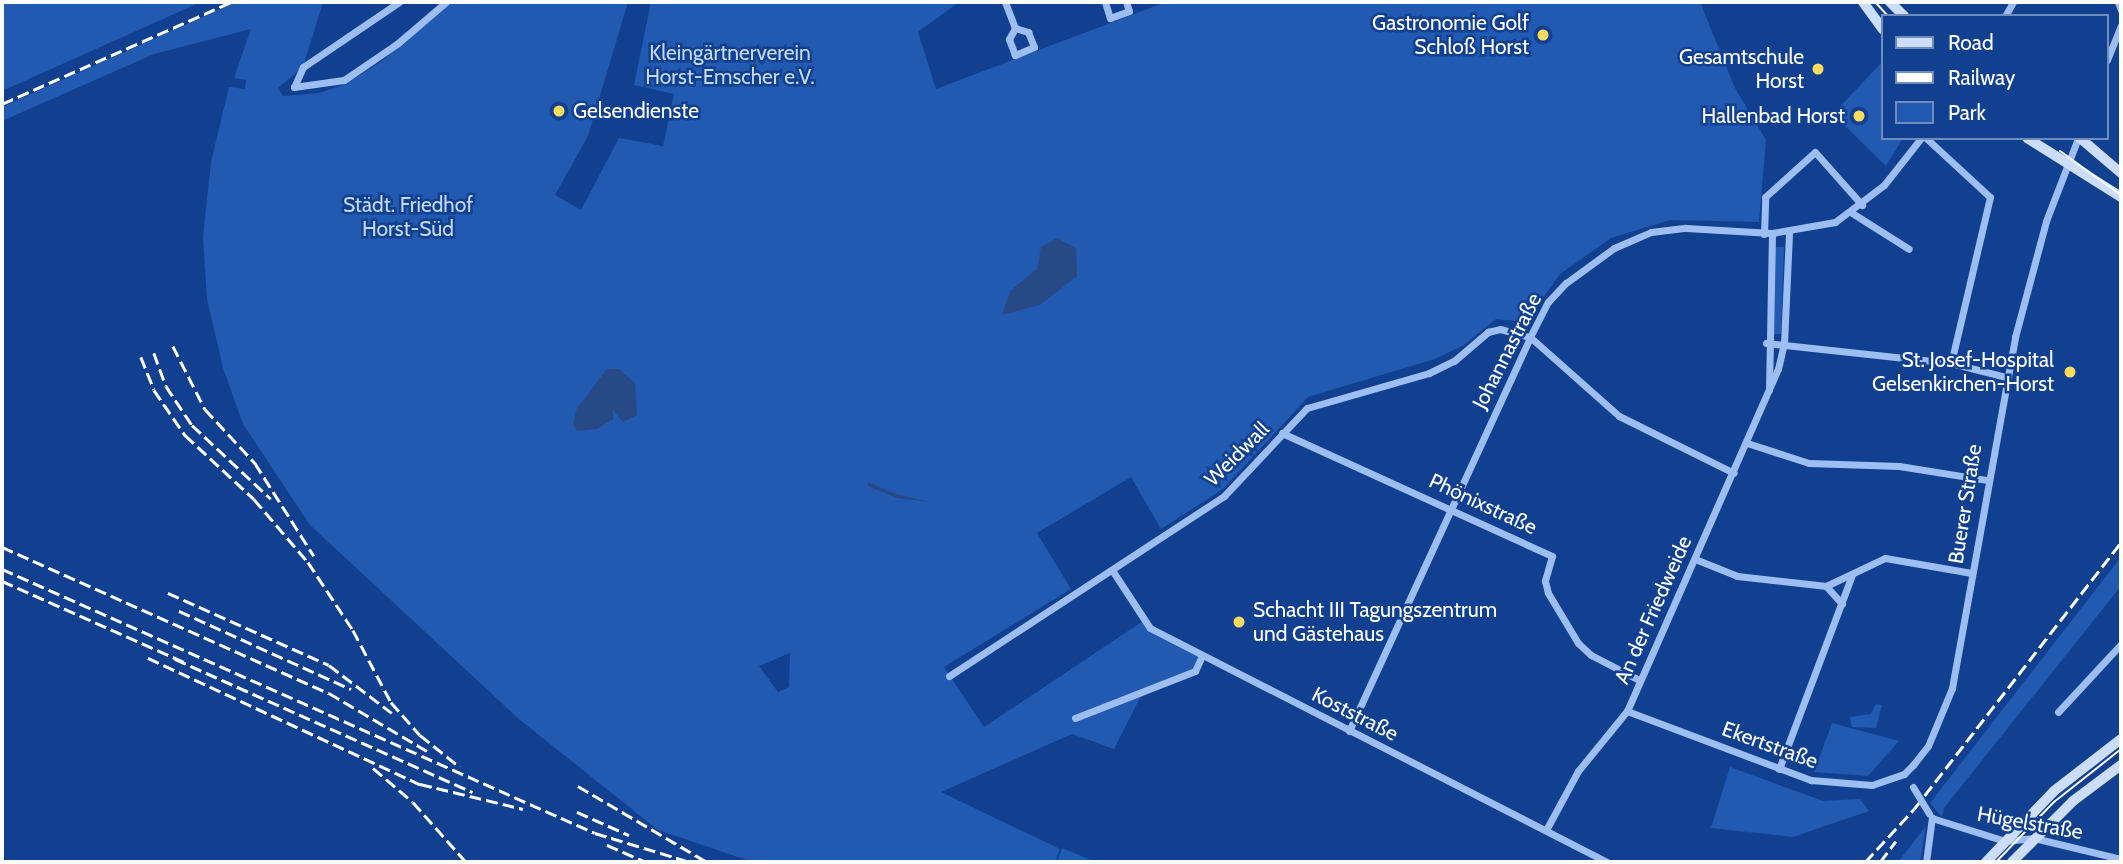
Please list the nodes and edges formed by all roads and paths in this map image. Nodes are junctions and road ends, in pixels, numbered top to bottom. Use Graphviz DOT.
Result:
graph roads {
  1 [pos="399,2"];
  2 [pos="446,2"];
  3 [pos="1004,2"];
  4 [pos="1105,2"];
  5 [pos="1126,2"];
  6 [pos="1863,2"];
  7 [pos="2118,2"];
  8 [pos="2121,10"];
  9 [pos="2121,26"];
  10 [pos="1015,27"];
  11 [pos="1882,29"];
  12 [pos="2109,55"];
  13 [pos="1921,140"];
  14 [pos="1925,140"];
  15 [pos="2030,140"];
  16 [pos="2077,141"];
  17 [pos="2067,165"];
  18 [pos="2119,170"];
  19 [pos="2121,197"];
  20 [pos="1862,205"];
  21 [pos="1852,214"];
  22 [pos="1788,232"];
  23 [pos="1768,233"];
  24 [pos="1909,250"];
  25 [pos="1530,337"];
  26 [pos="1766,343"];
  27 [pos="1784,344"];
  28 [pos="1951,363"];
  29 [pos="2006,377"];
  30 [pos="1769,390"];
  31 [pos="1282,433"];
  32 [pos="1746,443"];
  33 [pos="1734,473"];
  34 [pos="1986,480"];
  35 [pos="1450,506"];
  36 [pos="1695,559"];
  37 [pos="1112,570"];
  38 [pos="1972,573"];
  39 [pos="1852,575"];
  40 [pos="1826,586"];
  41 [pos="1842,604"];
  42 [pos="2121,644"];
  43 [pos="1202,656"];
  44 [pos="950,676"];
  45 [pos="1639,680"];
  46 [pos="1627,711"];
  47 [pos="2057,712"];
  48 [pos="1075,718"];
  49 [pos="1349,731"];
  50 [pos="2121,739"];
  51 [pos="2121,765"];
  52 [pos="1779,769"];
  53 [pos="1904,774"];
  54 [pos="1932,817"];
  55 [pos="1546,830"];
  56 [pos="2034,838"];
  57 [pos="2005,841"];
  58 [pos="2121,859"];
  59 [pos="1607,862"];
  60 [pos="1926,862"];
  61 [pos="1986,862"];
  62 [pos="2012,862"];
  1 -- 2 [label="street"];
  3 -- 10 [label="street"];
  4 -- 5 [label="street"];
  6 -- 11 [label="main road"];
  7 -- 8 [label="street"];
  9 -- 12 [label="street"];
  13 -- 20 [label="street, Johannastraße"];
  14 -- 28 [label="street"];
  15 -- 17 [label="main road"];
  16 -- 17 [label="street, Buerer Straße"];
  16 -- 18 [label="main road"];
  17 -- 19 [label="main road"];
  17 -- 29 [label="street, Buerer Straße"];
  20 -- 21 [label="street, Johannastraße"];
  20 -- 23 [label="street, An der Friedweide"];
  21 -- 22 [label="street, Johannastraße"];
  21 -- 24 [label="street"];
  22 -- 23 [label="street, Johannastraße"];
  22 -- 27 [label="street, An der Friedweide"];
  23 -- 25 [label="street, Johannastraße"];
  23 -- 26 [label="street, An der Friedweide"];
  25 -- 31 [label="street, Weidwall"];
  25 -- 33 [label="street"];
  25 -- 35 [label="street, Johannastraße"];
  26 -- 27 [label="street"];
  26 -- 30 [label="street, An der Friedweide"];
  27 -- 28 [label="street"];
  27 -- 30 [label="street, An der Friedweide"];
  28 -- 29 [label="street"];
  29 -- 34 [label="street, Buerer Straße"];
  30 -- 32 [label="street, An der Friedweide"];
  31 -- 35 [label="street, Phönixstraße"];
  31 -- 37 [label="street, Weidwall"];
  32 -- 33 [label="street, An der Friedweide"];
  32 -- 34 [label="street"];
  33 -- 36 [label="street, An der Friedweide"];
  34 -- 38 [label="street, Buerer Straße"];
  35 -- 45 [label="street, Phönixstraße"];
  35 -- 49 [label="street, Johannastraße"];
  36 -- 40 [label="street"];
  36 -- 45 [label="street, An der Friedweide"];
  37 -- 43 [label="street, Koststraße"];
  37 -- 44 [label="street, Weidwall"];
  38 -- 39 [label="street"];
  38 -- 53 [label="street, Buerer Straße"];
  39 -- 40 [label="street"];
  39 -- 41 [label="street"];
  40 -- 41 [label="street"];
  41 -- 52 [label="street"];
  42 -- 47 [label="street"];
  43 -- 48 [label="street"];
  43 -- 49 [label="street, Koststraße"];
  45 -- 46 [label="street, An der Friedweide"];
  46 -- 52 [label="street, Ekertstraße"];
  46 -- 55 [label="street, An der Friedweide"];
  49 -- 55 [label="street, Koststraße"];
  50 -- 57 [label="main road"];
  51 -- 56 [label="main road"];
  52 -- 53 [label="street, Ekertstraße"];
  53 -- 54 [label="street, bridge"];
  54 -- 57 [label="street, Hügelstraße"];
  54 -- 60 [label="street"];
  55 -- 59 [label="street, Koststraße"];
  56 -- 57 [label="street, Hügelstraße"];
  56 -- 58 [label="street, Hügelstraße"];
  56 -- 62 [label="main road"];
  57 -- 61 [label="main road"];
}
